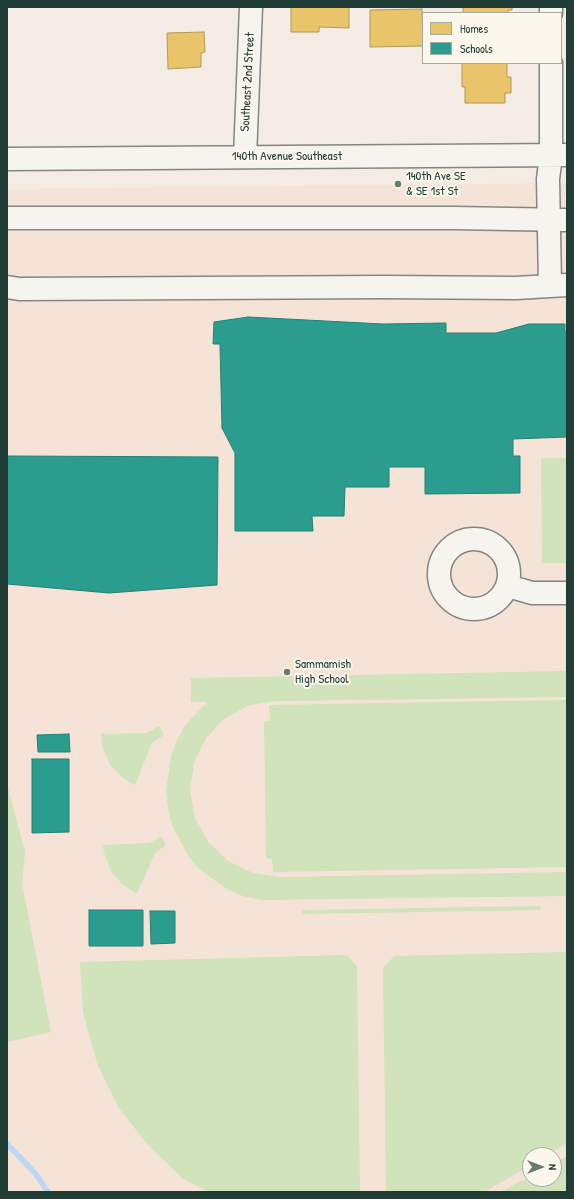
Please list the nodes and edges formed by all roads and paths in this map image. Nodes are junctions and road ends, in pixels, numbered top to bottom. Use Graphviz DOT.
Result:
graph roads {
  1 [pos="251,7"];
  2 [pos="551,64"];
  3 [pos="559,155"];
  4 [pos="245,157"];
  5 [pos="7,159"];
  6 [pos="7,218"];
  7 [pos="558,219"];
  8 [pos="558,285"];
  9 [pos="7,287"];
  10 [pos="508,586"];
  11 [pos="567,592"];
  1 -- 4 [label="street, Southeast 2nd Street"];
  2 -- 3 [label="street"];
  3 -- 4 [label="street, 140th Avenue Southeast"];
  3 -- 7 [label="street"];
  4 -- 5 [label="street, 140th Avenue Southeast"];
  6 -- 7 [label="street"];
  7 -- 8 [label="street"];
  8 -- 9 [label="street"];
  10 -- 11 [label="street"];
}
